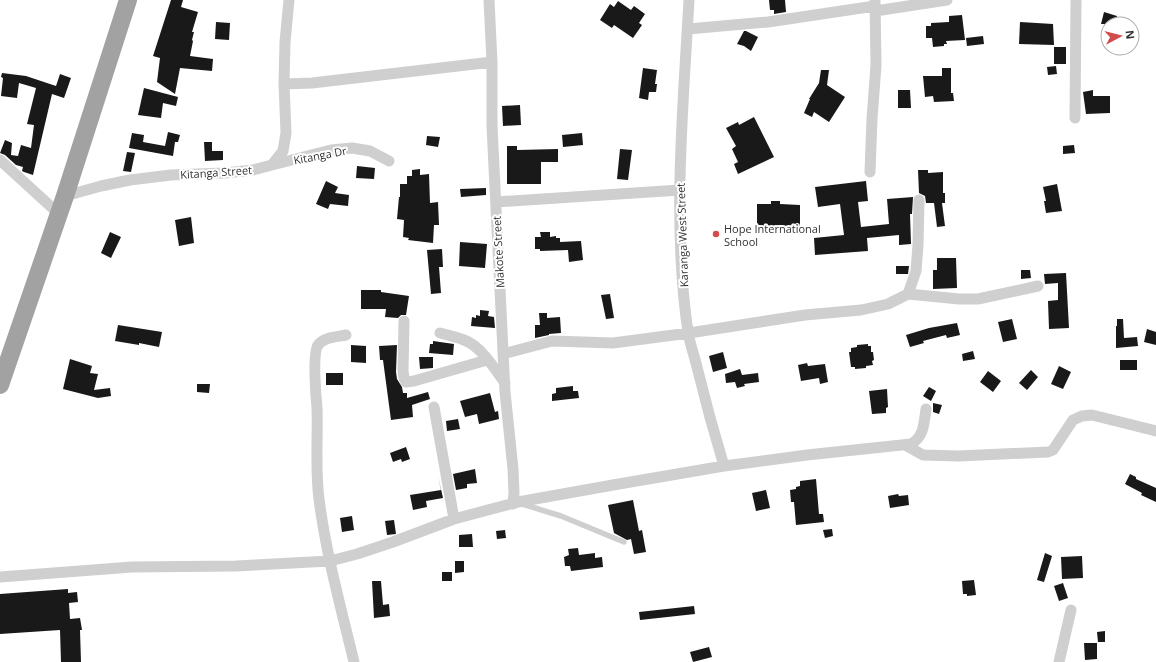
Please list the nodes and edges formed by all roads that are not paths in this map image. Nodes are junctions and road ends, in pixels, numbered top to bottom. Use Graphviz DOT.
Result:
graph roads {
  1 [pos="128,0"];
  2 [pos="290,0"];
  3 [pos="489,0"];
  4 [pos="689,0"];
  5 [pos="947,0"];
  6 [pos="1076,0"];
  7 [pos="875,6"];
  8 [pos="688,29"];
  9 [pos="492,62"];
  10 [pos="284,84"];
  11 [pos="1075,118"];
  12 [pos="0,160"];
  13 [pos="389,162"];
  14 [pos="272,165"];
  15 [pos="870,172"];
  16 [pos="680,190"];
  17 [pos="65,196"];
  18 [pos="919,200"];
  19 [pos="496,202"];
  20 [pos="59,214"];
  21 [pos="1038,286"];
  22 [pos="908,294"];
  23 [pos="404,321"];
  24 [pos="440,333"];
  25 [pos="689,333"];
  26 [pos="346,335"];
  27 [pos="503,354"];
  28 [pos="487,360"];
  29 [pos="505,383"];
  30 [pos="0,385"];
  31 [pos="434,407"];
  32 [pos="926,409"];
  33 [pos="1156,431"];
  34 [pos="905,445"];
  35 [pos="724,466"];
  36 [pos="515,503"];
  37 [pos="454,519"];
  38 [pos="624,542"];
  39 [pos="330,561"];
  40 [pos="0,578"];
  41 [pos="1071,610"];
  42 [pos="354,662"];
  43 [pos="1059,662"];
  1 -- 17 [label="highway"];
  2 -- 10 [label="street"];
  3 -- 9 [label="street, Makote Street"];
  4 -- 8 [label="street, Karanga West Street"];
  5 -- 7 [label="street"];
  6 -- 11 [label="street"];
  7 -- 8 [label="street"];
  7 -- 15 [label="street"];
  8 -- 16 [label="street, Karanga West Street"];
  9 -- 10 [label="street"];
  9 -- 19 [label="street, Makote Street"];
  10 -- 14 [label="street"];
  12 -- 20 [label="street"];
  13 -- 14 [label="street, Kitanga Dr"];
  14 -- 17 [label="street, Kitanga Street"];
  16 -- 19 [label="street"];
  16 -- 25 [label="street, Karanga West Street"];
  17 -- 20 [label="highway"];
  18 -- 22 [label="street"];
  19 -- 27 [label="street, Makote Street"];
  20 -- 30 [label="highway"];
  21 -- 22 [label="street"];
  22 -- 25 [label="street"];
  23 -- 28 [label="street"];
  24 -- 28 [label="street"];
  25 -- 27 [label="street"];
  25 -- 35 [label="street, Karanga West Street"];
  26 -- 39 [label="street"];
  27 -- 29 [label="street, Makote Street"];
  28 -- 29 [label="street"];
  29 -- 36 [label="street, Makote Street"];
  31 -- 37 [label="street"];
  32 -- 34 [label="street"];
  33 -- 34 [label="street"];
  34 -- 35 [label="street"];
  35 -- 36 [label="street"];
  36 -- 37 [label="street"];
  36 -- 38 [label="lane"];
  37 -- 39 [label="street"];
  39 -- 40 [label="street"];
  39 -- 42 [label="street"];
  41 -- 43 [label="street"];
}
